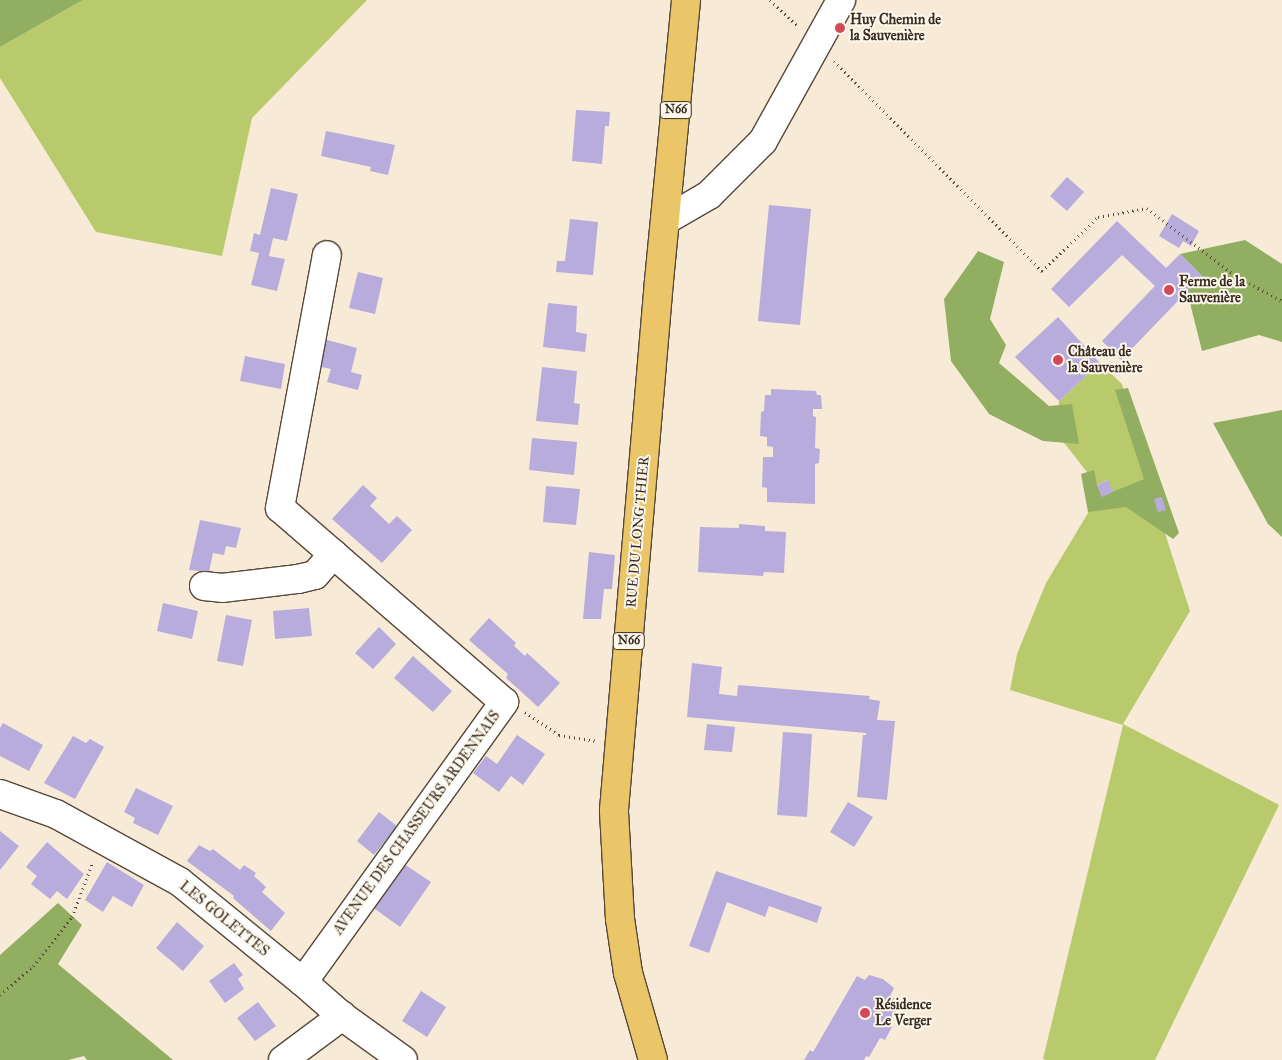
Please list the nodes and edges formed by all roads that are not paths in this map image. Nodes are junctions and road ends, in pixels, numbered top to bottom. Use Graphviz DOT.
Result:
graph roads {
  1 [pos="686,0"];
  2 [pos="841,0"];
  3 [pos="666,220"];
  4 [pos="327,255"];
  5 [pos="333,554"];
  6 [pos="204,586"];
  7 [pos="0,794"];
  8 [pos="303,982"];
  9 [pos="342,1016"];
  10 [pos="284,1060"];
  11 [pos="403,1060"];
  12 [pos="654,1060"];
  1 -- 3 [label="main road, RUE DU LONG THIER / N66"];
  2 -- 3 [label="street"];
  3 -- 12 [label="main road, RUE DU LONG THIER / N66"];
  4 -- 5 [label="street, AVENUE DES CHASSEURS ARDENNAIS"];
  5 -- 6 [label="street"];
  5 -- 8 [label="street, AVENUE DES CHASSEURS ARDENNAIS"];
  7 -- 8 [label="street, LES GOLETTES"];
  8 -- 9 [label="street, LES GOLETTES"];
  9 -- 10 [label="street"];
  9 -- 11 [label="street, LES GOLETTES"];
}
